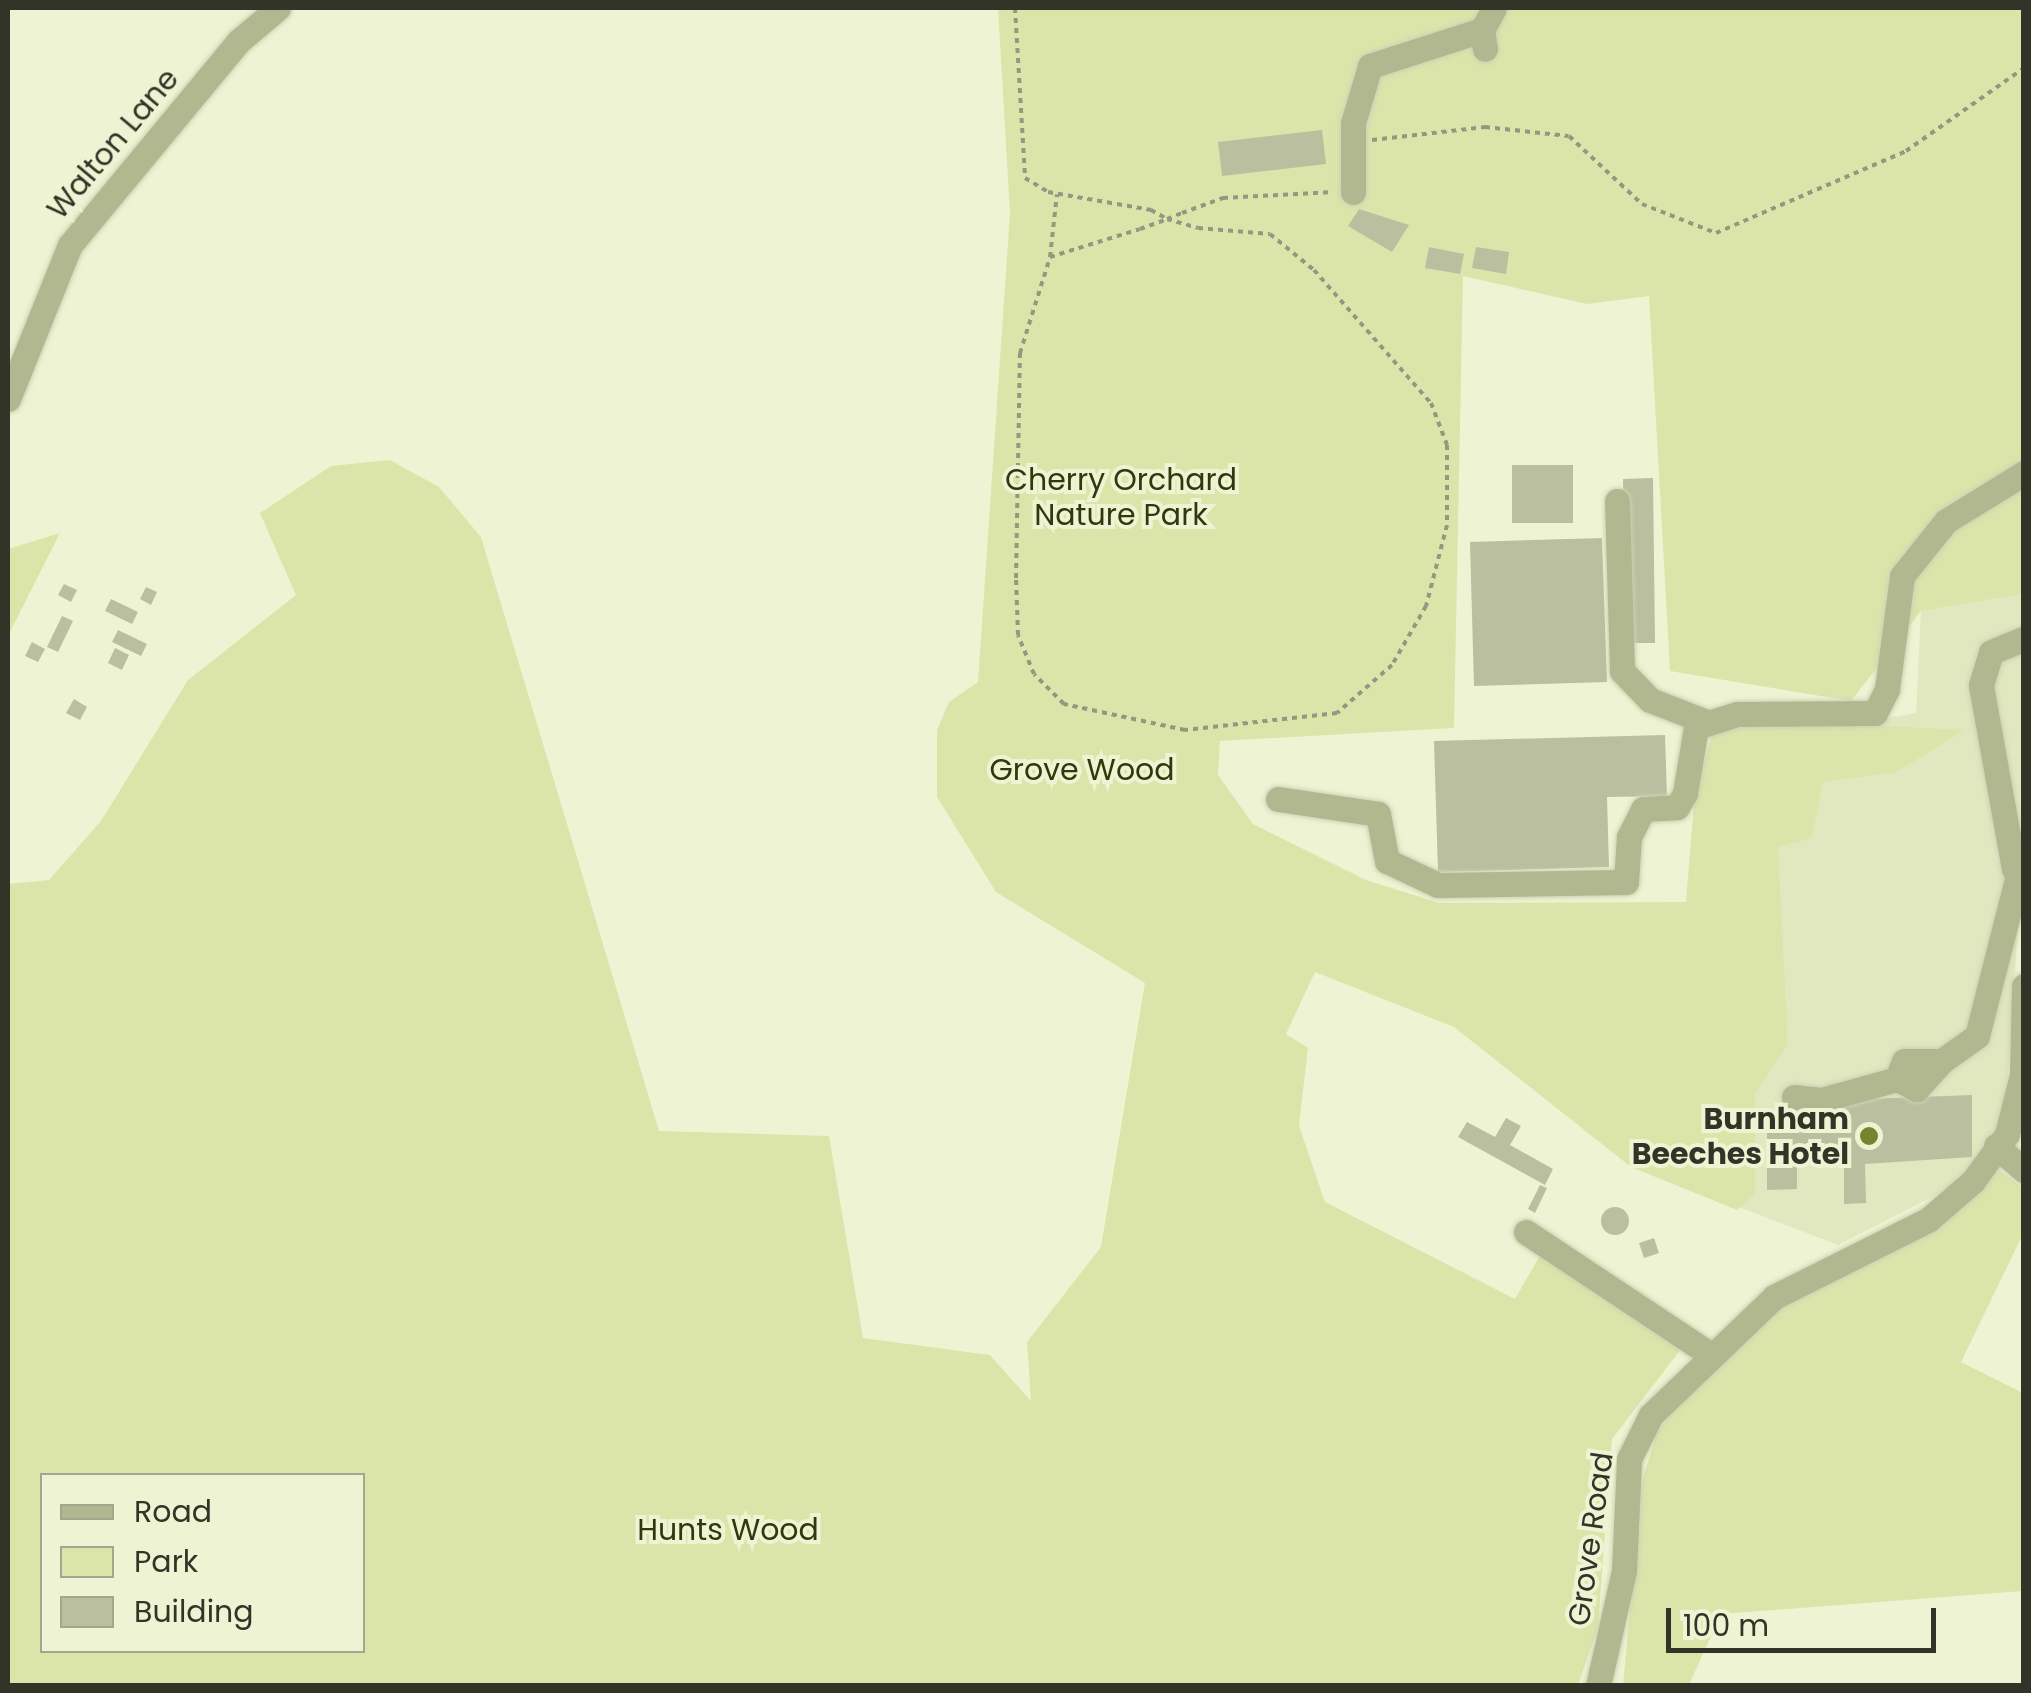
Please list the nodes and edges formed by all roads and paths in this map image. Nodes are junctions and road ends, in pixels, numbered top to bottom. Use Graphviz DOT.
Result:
graph roads {
  1 [pos="278,8"];
  2 [pos="1015,8"];
  3 [pos="1487,29"];
  4 [pos="2024,68"];
  5 [pos="1353,141"];
  6 [pos="1353,192"];
  7 [pos="1057,194"];
  8 [pos="1168,219"];
  9 [pos="1050,258"];
  10 [pos="8,399"];
  11 [pos="2024,473"];
  12 [pos="1617,501"];
  13 [pos="2024,640"];
  14 [pos="1709,723"];
  15 [pos="1278,799"];
  16 [pos="2019,860"];
  17 [pos="2024,986"];
  18 [pos="1794,1097"];
  19 [pos="1996,1146"];
  20 [pos="2024,1170"];
  21 [pos="1526,1232"];
  22 [pos="1708,1353"];
  23 [pos="1598,1686"];
  1 -- 10 [label="street, Walton Lane"];
  2 -- 7 [label="path"];
  3 -- 5 [label="street"];
  4 -- 5 [label="path"];
  5 -- 6 [label="street"];
  6 -- 8 [label="path"];
  7 -- 8 [label="path"];
  7 -- 9 [label="path"];
  8 -- 9 [label="path"];
  8 -- 9 [label="path"];
  11 -- 14 [label="street"];
  12 -- 14 [label="street"];
  13 -- 16 [label="street"];
  14 -- 15 [label="street"];
  16 -- 18 [label="street"];
  17 -- 19 [label="street, Grove Road"];
  19 -- 20 [label="street"];
  19 -- 22 [label="street, Grove Road"];
  21 -- 22 [label="street"];
  22 -- 23 [label="street, Grove Road"];
}
